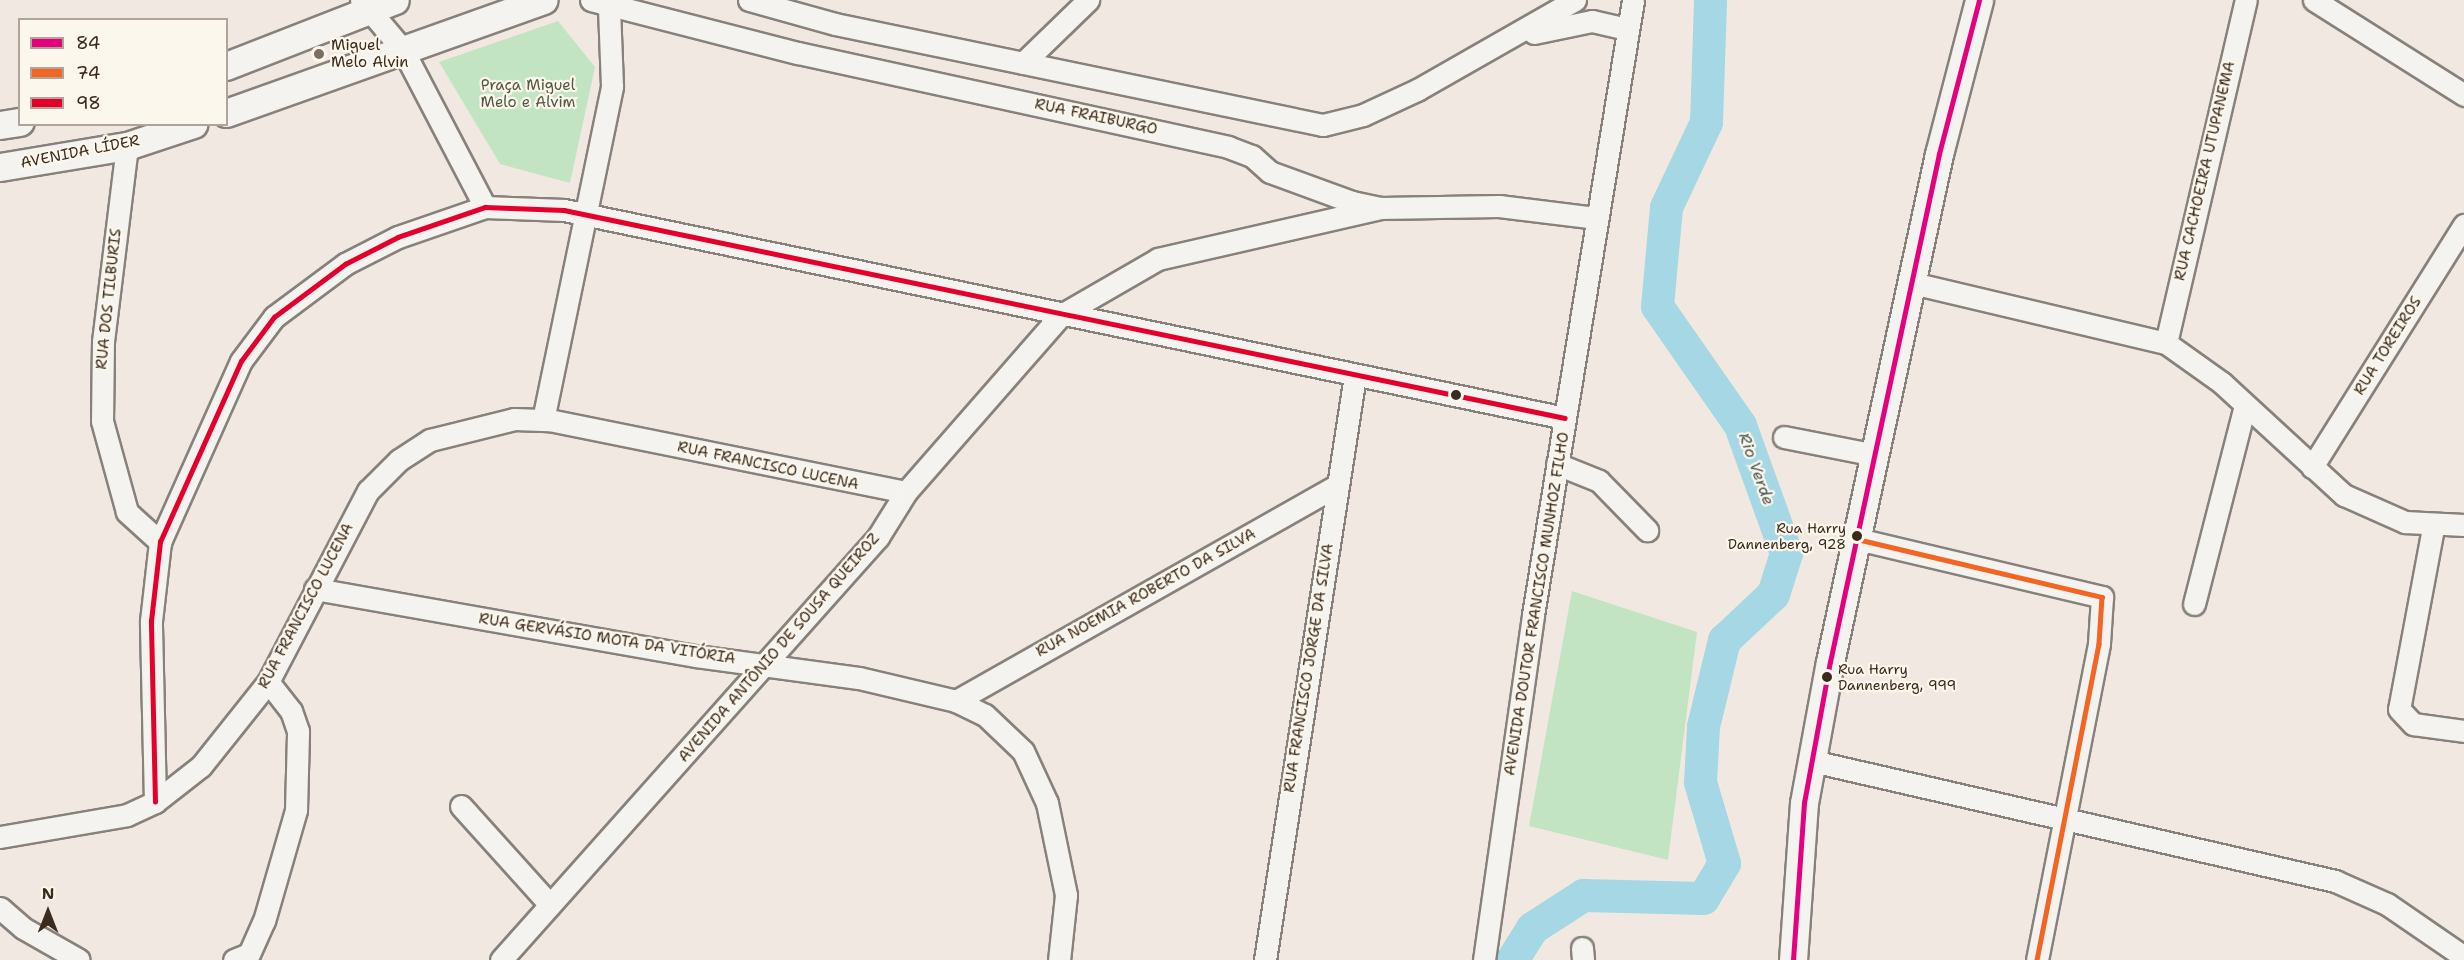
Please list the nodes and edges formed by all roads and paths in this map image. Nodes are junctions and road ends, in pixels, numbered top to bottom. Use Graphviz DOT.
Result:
graph roads {
  1 [pos="544,0"];
  2 [pos="749,0"];
  3 [pos="1088,0"];
  4 [pos="1575,0"];
  5 [pos="1633,0"];
  6 [pos="1979,0"];
  7 [pos="2246,0"];
  8 [pos="2313,0"];
  9 [pos="375,3"];
  10 [pos="600,4"];
  11 [pos="1628,29"];
  12 [pos="1502,45"];
  13 [pos="403,50"];
  14 [pos="1023,63"];
  15 [pos="228,65"];
  16 [pos="2464,95"];
  17 [pos="228,112"];
  18 [pos="18,122"];
  19 [pos="0,125"];
  20 [pos="187,126"];
  21 [pos="127,146"];
  22 [pos="0,167"];
  23 [pos="485,207"];
  24 [pos="1380,208"];
  25 [pos="588,215"];
  26 [pos="1597,218"];
  27 [pos="2464,225"];
  28 [pos="1912,283"];
  29 [pos="1061,315"];
  30 [pos="2166,343"];
  31 [pos="1355,375"];
  32 [pos="2245,405"];
  33 [pos="1565,418"];
  34 [pos="543,420"];
  35 [pos="1784,436"];
  36 [pos="1876,455"];
  37 [pos="1557,464"];
  38 [pos="2312,467"];
  39 [pos="1336,486"];
  40 [pos="906,492"];
  41 [pos="2464,525"];
  42 [pos="2433,528"];
  43 [pos="1647,530"];
  44 [pos="1857,539"];
  45 [pos="160,542"];
  46 [pos="315,589"];
  47 [pos="2194,604"];
  48 [pos="765,664"];
  49 [pos="268,682"];
  50 [pos="956,701"];
  51 [pos="2464,731"];
  52 [pos="1812,761"];
  53 [pos="155,802"];
  54 [pos="461,806"];
  55 [pos="2064,817"];
  56 [pos="0,837"];
  57 [pos="550,905"];
  58 [pos="0,908"];
  59 [pos="2464,957"];
  60 [pos="243,958"];
  61 [pos="79,960"];
  62 [pos="501,960"];
  63 [pos="1059,960"];
  64 [pos="1265,960"];
  65 [pos="1485,960"];
  66 [pos="1792,960"];
  67 [pos="2037,960"];
  1 -- 13 [label="main road"];
  2 -- 14 [label="street"];
  3 -- 14 [label="street"];
  4 -- 12 [label="street"];
  5 -- 11 [label="street, AVENIDA DOUTOR FRANCISCO MUNHOZ FILHO"];
  6 -- 28 [label="main road"];
  7 -- 30 [label="street, RUA CACHOEIRA UTUPANEMA"];
  8 -- 16 [label="street"];
  9 -- 13 [label="street"];
  9 -- 15 [label="main road"];
  10 -- 24 [label="street, RUA FRAIBURGO"];
  10 -- 25 [label="street"];
  11 -- 12 [label="street"];
  11 -- 26 [label="street, AVENIDA DOUTOR FRANCISCO MUNHOZ FILHO"];
  12 -- 14 [label="street"];
  13 -- 17 [label="main road"];
  13 -- 23 [label="street"];
  18 -- 19 [label="main road"];
  20 -- 21 [label="main road, AVENIDA LÍDER"];
  21 -- 22 [label="main road, AVENIDA LÍDER"];
  21 -- 45 [label="street, RUA DOS TILBURIS"];
  23 -- 25 [label="street"];
  23 -- 45 [label="street"];
  24 -- 26 [label="street, RUA FRAIBURGO"];
  24 -- 29 [label="street, AVENIDA ANTÔNIO DE SOUSA QUEIROZ"];
  25 -- 29 [label="street"];
  25 -- 34 [label="street"];
  26 -- 33 [label="street, AVENIDA DOUTOR FRANCISCO MUNHOZ FILHO"];
  27 -- 38 [label="street, RUA TOREIROS"];
  28 -- 30 [label="street"];
  28 -- 36 [label="main road"];
  29 -- 31 [label="street"];
  29 -- 40 [label="street, AVENIDA ANTÔNIO DE SOUSA QUEIROZ"];
  30 -- 32 [label="street"];
  31 -- 33 [label="street"];
  31 -- 39 [label="street, RUA FRANCISCO JORGE DA SILVA"];
  32 -- 38 [label="street"];
  32 -- 47 [label="street"];
  33 -- 37 [label="street, AVENIDA DOUTOR FRANCISCO MUNHOZ FILHO"];
  34 -- 40 [label="street, RUA FRANCISCO LUCENA"];
  34 -- 46 [label="street, RUA FRANCISCO LUCENA"];
  35 -- 36 [label="street"];
  36 -- 44 [label="main road"];
  37 -- 43 [label="street"];
  37 -- 65 [label="street, AVENIDA DOUTOR FRANCISCO MUNHOZ FILHO"];
  38 -- 42 [label="street"];
  39 -- 50 [label="street, RUA NOEMIA ROBERTO DA SILVA"];
  39 -- 64 [label="street, RUA FRANCISCO JORGE DA SILVA"];
  40 -- 48 [label="street, AVENIDA ANTÔNIO DE SOUSA QUEIROZ"];
  41 -- 42 [label="street"];
  42 -- 51 [label="street"];
  44 -- 52 [label="main road"];
  44 -- 55 [label="street"];
  45 -- 53 [label="street"];
  46 -- 48 [label="street, RUA GERVÁSIO MOTA DA VITÓRIA"];
  46 -- 49 [label="street, RUA FRANCISCO LUCENA"];
  48 -- 50 [label="street, RUA GERVÁSIO MOTA DA VITÓRIA"];
  48 -- 57 [label="street, AVENIDA ANTÔNIO DE SOUSA QUEIROZ"];
  49 -- 53 [label="street, RUA FRANCISCO LUCENA"];
  49 -- 60 [label="street"];
  50 -- 63 [label="street, RUA GERVÁSIO MOTA DA VITÓRIA"];
  52 -- 55 [label="street"];
  52 -- 66 [label="main road"];
  53 -- 56 [label="street, RUA FRANCISCO LUCENA"];
  54 -- 57 [label="street"];
  55 -- 59 [label="street"];
  55 -- 67 [label="street"];
  57 -- 62 [label="street, AVENIDA ANTÔNIO DE SOUSA QUEIROZ"];
  58 -- 61 [label="street"];
}
